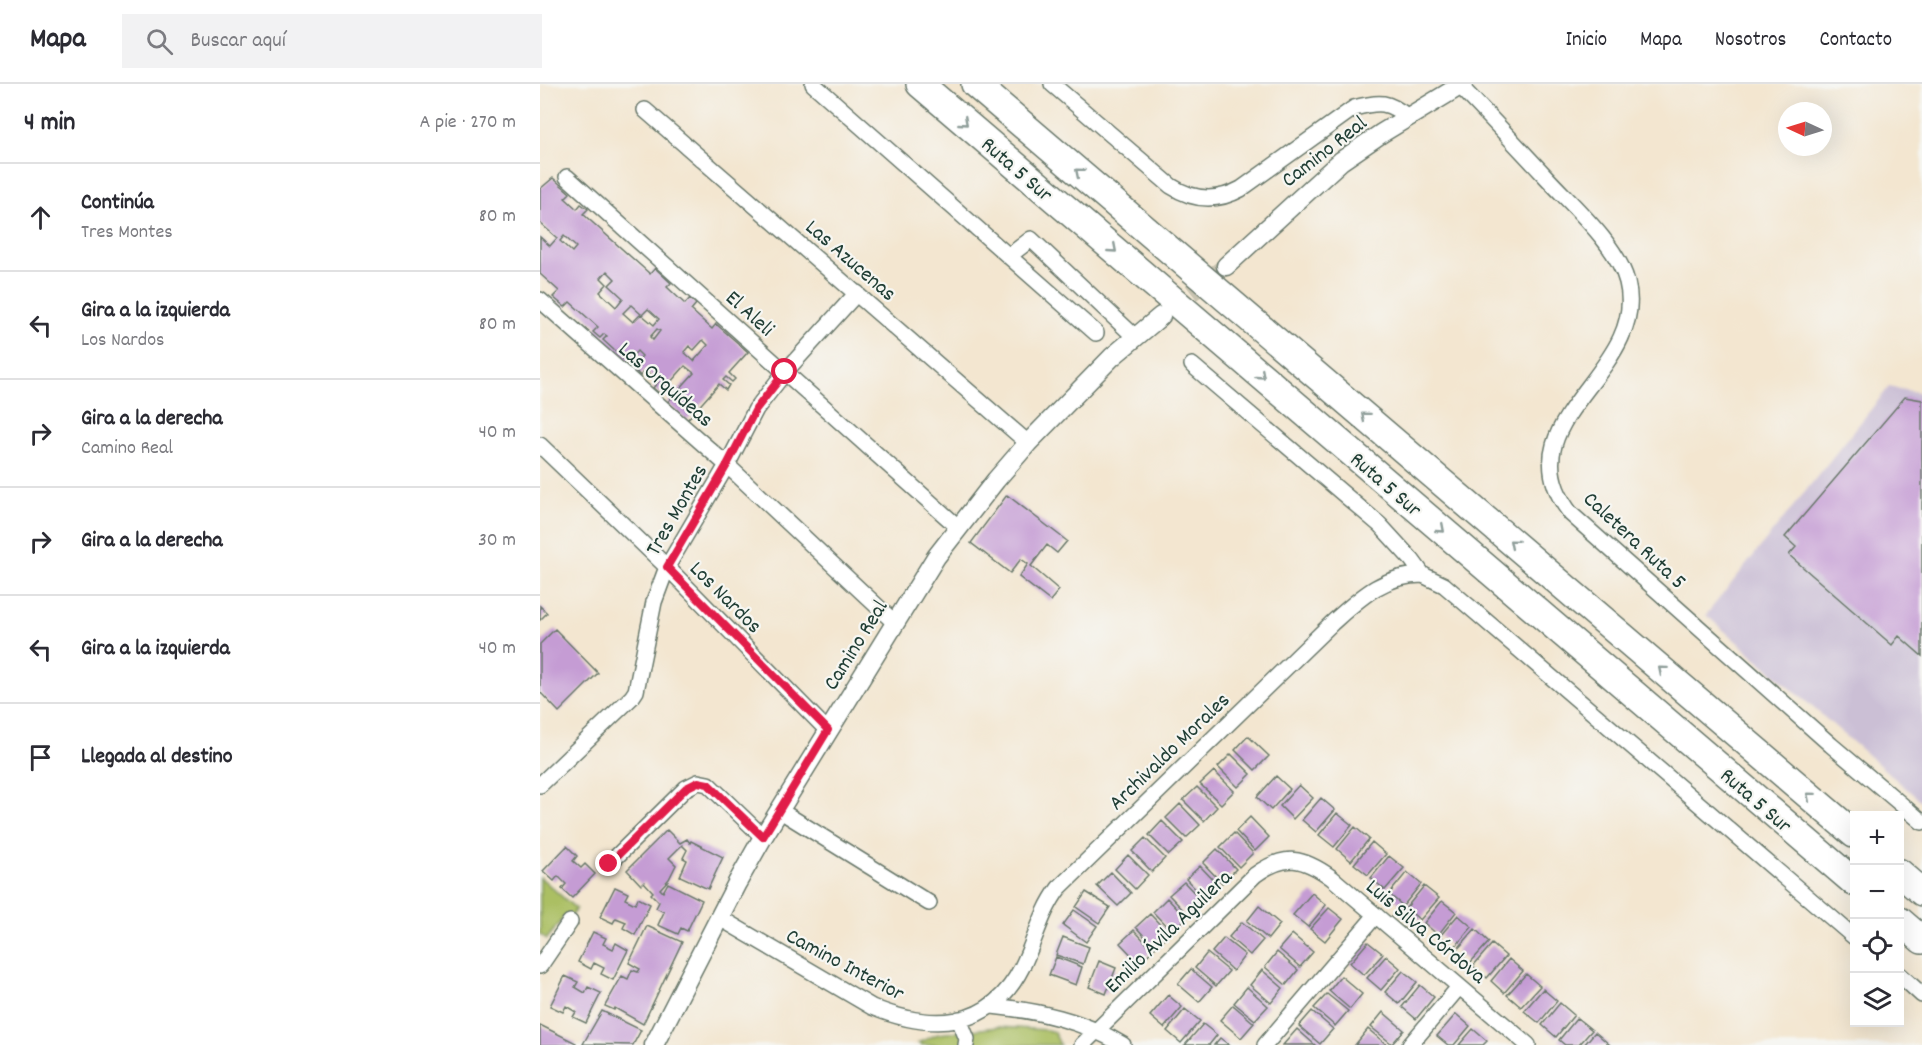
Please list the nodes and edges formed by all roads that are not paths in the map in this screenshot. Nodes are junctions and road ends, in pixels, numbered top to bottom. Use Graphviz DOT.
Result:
graph roads {
  1 [pos="813,84"];
  2 [pos="920,84"];
  3 [pos="975,84"];
  4 [pos="1052,84"];
  5 [pos="1462,85"];
  6 [pos="645,110"];
  7 [pos="1409,118"];
  8 [pos="567,177"];
  9 [pos="1009,256"];
  10 [pos="1226,266"];
  11 [pos="857,293"];
  12 [pos="540,300"];
  13 [pos="1161,316"];
  14 [pos="1096,333"];
  15 [pos="1135,337"];
  16 [pos="1192,365"];
  17 [pos="785,372"];
  18 [pos="1028,443"];
  19 [pos="540,445"];
  20 [pos="727,465"];
  21 [pos="959,528"];
  22 [pos="667,567"];
  23 [pos="1422,575"];
  24 [pos="895,623"];
  25 [pos="828,730"];
  26 [pos="540,785"];
  27 [pos="779,810"];
  28 [pos="1922,822"];
  29 [pos="1850,831"];
  30 [pos="763,837"];
  31 [pos="1292,859"];
  32 [pos="609,864"];
  33 [pos="1904,877"];
  34 [pos="1850,879"];
  35 [pos="1922,892"];
  36 [pos="928,903"];
  37 [pos="1376,915"];
  38 [pos="720,918"];
  39 [pos="570,922"];
  40 [pos="1904,925"];
  41 [pos="1850,934"];
  42 [pos="1922,940"];
  43 [pos="540,966"];
  44 [pos="1904,979"];
  45 [pos="1459,987"];
  46 [pos="1922,995"];
  47 [pos="992,1006"];
  48 [pos="959,1019"];
  49 [pos="1097,1030"];
  50 [pos="654,1045"];
  51 [pos="966,1045"];
  52 [pos="1082,1045"];
  53 [pos="1123,1045"];
  54 [pos="1265,1045"];
  55 [pos="1410,1045"];
  56 [pos="1528,1045"];
  1 -- 9 [label="street"];
  2 -- 34 [label="highway, Ruta 5 Sur, one-way"];
  29 -- 3 [label="highway, Ruta 5 Sur, one-way"];
  4 -- 7 [label="street"];
  5 -- 7 [label="street, Camino Real"];
  5 -- 28 [label="street, Caletera Ruta 5"];
  6 -- 11 [label="street, Las Azucenas"];
  7 -- 10 [label="street, Camino Real"];
  8 -- 17 [label="street, El Aleli"];
  9 -- 14 [label="street"];
  9 -- 15 [label="street"];
  11 -- 17 [label="street, Tres Montes"];
  11 -- 18 [label="street, Las Azucenas"];
  12 -- 20 [label="street, Las Orquídeas"];
  13 -- 15 [label="street, Camino Real"];
  15 -- 18 [label="street, Camino Real"];
  16 -- 23 [label="street"];
  17 -- 20 [label="street, Tres Montes"];
  17 -- 21 [label="street, El Aleli"];
  18 -- 21 [label="street, Camino Real"];
  19 -- 22 [label="street, Los Nardos"];
  20 -- 22 [label="street, Tres Montes"];
  20 -- 24 [label="street, Las Orquídeas"];
  21 -- 24 [label="street, Camino Real"];
  22 -- 25 [label="street, Los Nardos"];
  22 -- 26 [label="street, Tres Montes"];
  23 -- 41 [label="street"];
  23 -- 47 [label="street, Archivaldo Morales"];
  24 -- 25 [label="street, Camino Real"];
  25 -- 27 [label="street, Camino Real"];
  27 -- 30 [label="street, Camino Real"];
  27 -- 36 [label="street"];
  30 -- 32 [label="street"];
  30 -- 38 [label="street, Camino Real"];
  31 -- 37 [label="street, Luis Silva Córdova"];
  31 -- 49 [label="street, Emilio Ávila Aguilera"];
  33 -- 35 [label="highway"];
  37 -- 45 [label="street, Luis Silva Córdova"];
  37 -- 54 [label="street"];
  38 -- 48 [label="street, Camino Interior"];
  38 -- 50 [label="street, Camino Real"];
  39 -- 43 [label="street"];
  40 -- 42 [label="highway"];
  44 -- 46 [label="street"];
  45 -- 55 [label="street"];
  45 -- 56 [label="street, Luis Silva Córdova"];
  47 -- 48 [label="street, Camino Interior"];
  47 -- 49 [label="street"];
  48 -- 51 [label="street"];
  49 -- 52 [label="street, Emilio Ávila Aguilera"];
  49 -- 53 [label="street"];
}
